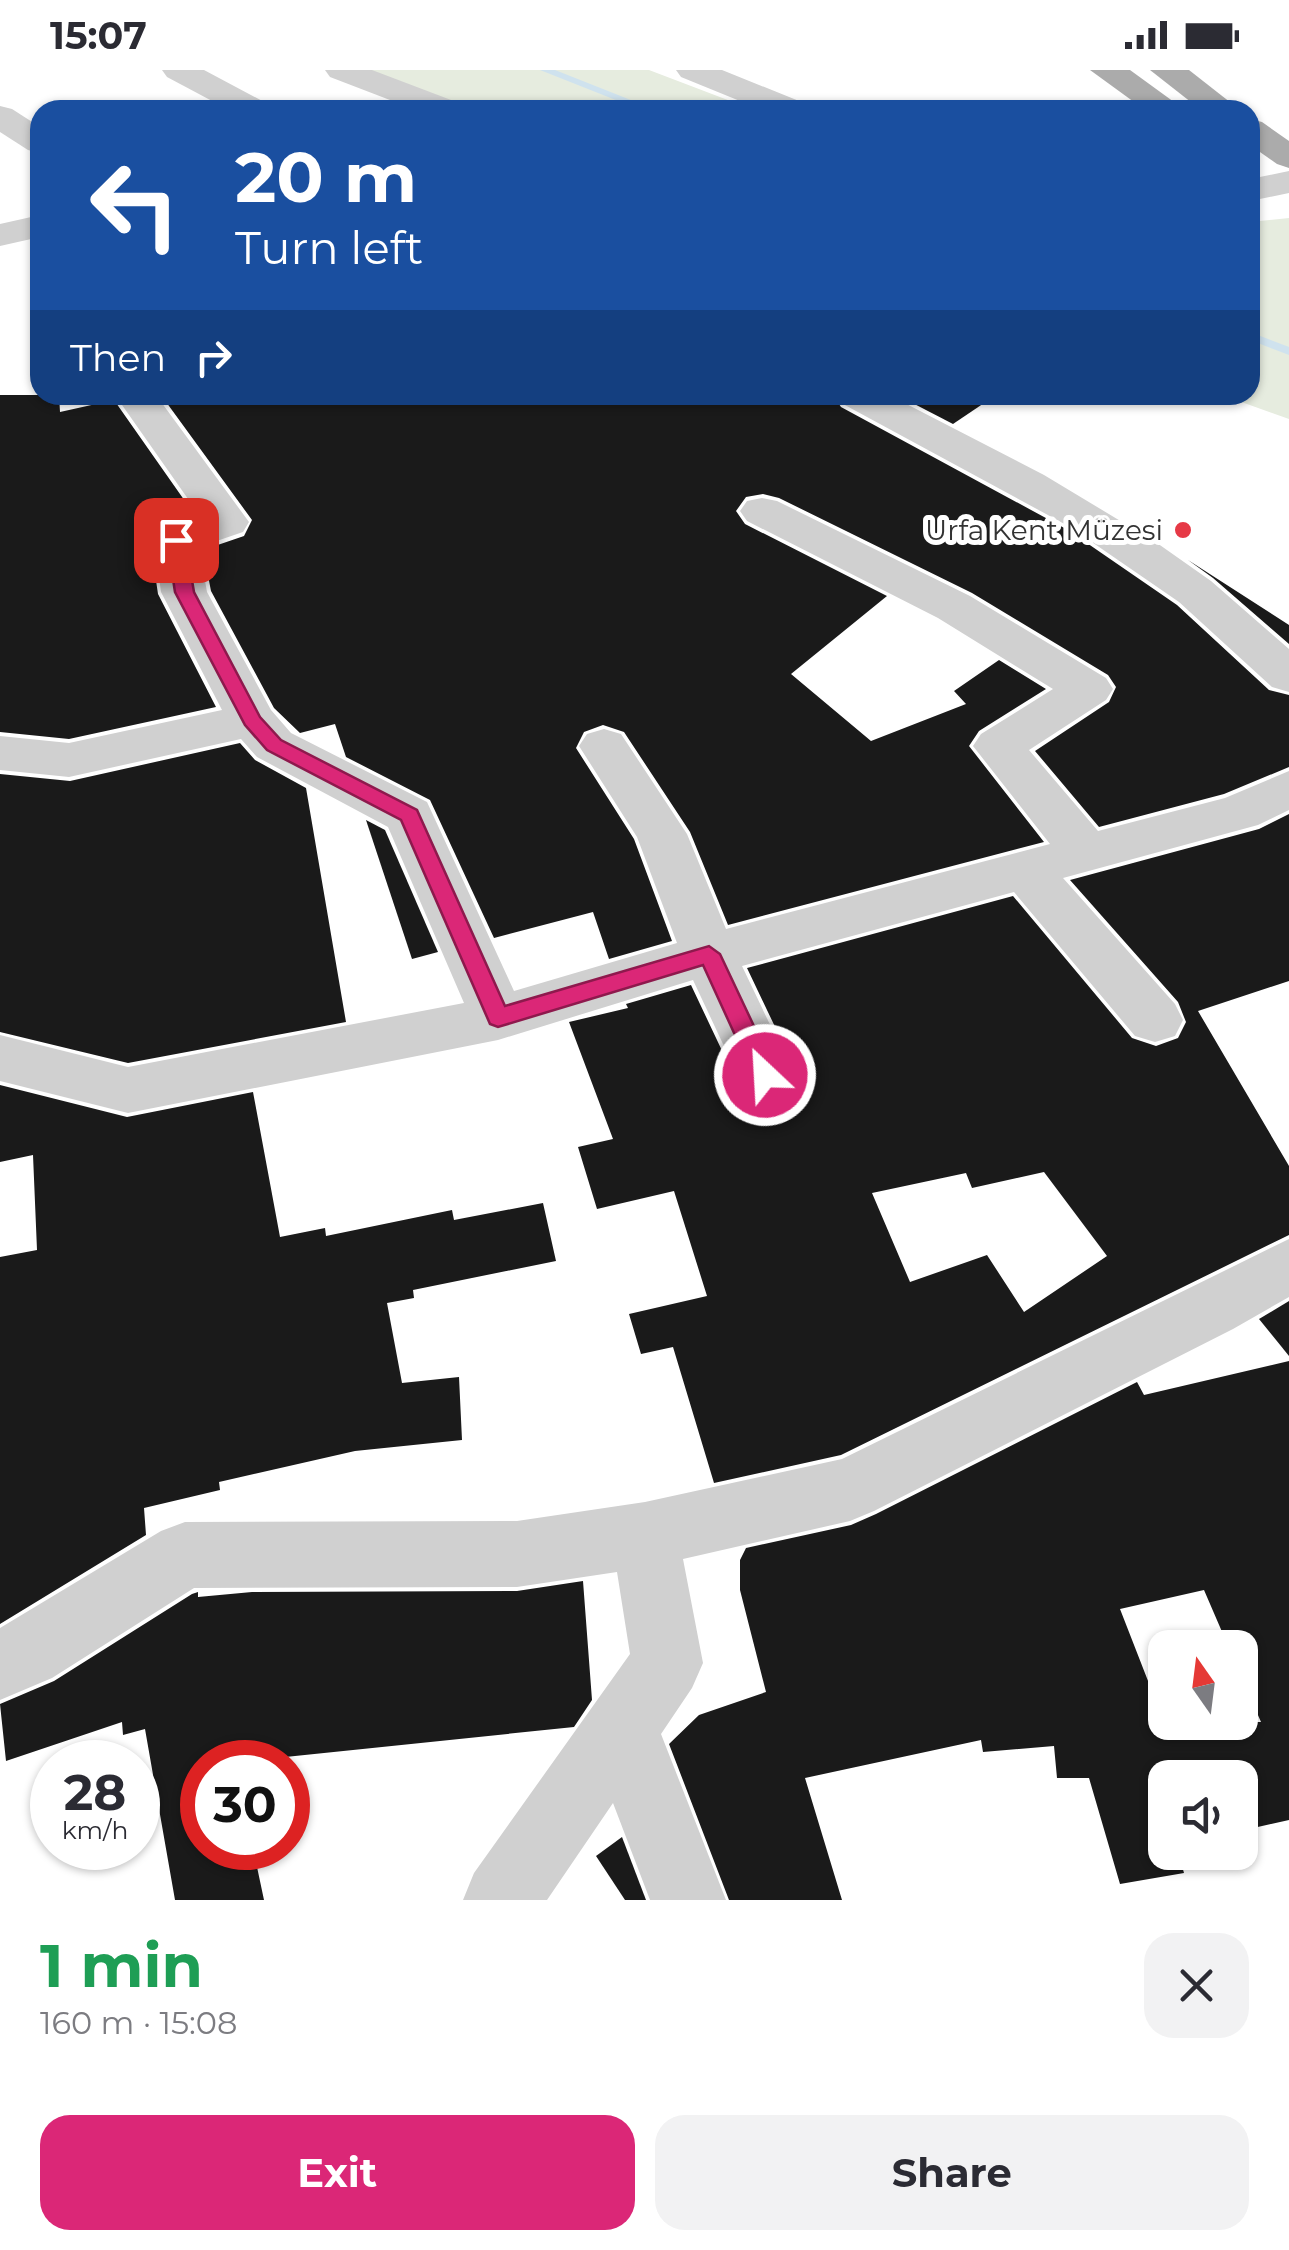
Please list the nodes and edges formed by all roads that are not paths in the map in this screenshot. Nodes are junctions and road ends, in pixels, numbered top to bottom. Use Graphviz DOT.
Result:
graph roads {
  1 [pos="179,70"];
  2 [pos="342,70"];
  3 [pos="692,70"];
  4 [pos="1106,70"];
  5 [pos="1167,70"];
  6 [pos="235,100"];
  7 [pos="421,100"];
  8 [pos="767,100"];
  9 [pos="1152,100"];
  10 [pos="1209,100"];
  11 [pos="0,116"];
  12 [pos="30,136"];
  13 [pos="1260,146"];
  14 [pos="1280,180"];
  15 [pos="30,228"];
  16 [pos="0,234"];
  17 [pos="141,405"];
  18 [pos="877,405"];
  19 [pos="762,511"];
  20 [pos="1289,676"];
  21 [pos="252,720"];
  22 [pos="604,746"];
  23 [pos="0,752"];
  24 [pos="1289,789"];
  25 [pos="1085,850"];
  26 [pos="1026,871"];
  27 [pos="709,954"];
  28 [pos="498,1018"];
  29 [pos="1155,1020"];
  30 [pos="0,1058"];
  31 [pos="765,1075"];
  32 [pos="1289,1266"];
  33 [pos="645,1535"];
  34 [pos="0,1664"];
  35 [pos="621,1726"];
  36 [pos="500,1900"];
  37 [pos="688,1900"];
  1 -- 6 [label="street"];
  2 -- 7 [label="street"];
  3 -- 8 [label="street"];
  4 -- 9 [label="main road"];
  5 -- 10 [label="main road"];
  11 -- 12 [label="street"];
  13 -- 14 [label="main road"];
  15 -- 16 [label="street"];
  17 -- 21 [label="street"];
  18 -- 20 [label="street"];
  19 -- 25 [label="street"];
  21 -- 23 [label="street"];
  21 -- 28 [label="street"];
  22 -- 27 [label="street"];
  24 -- 25 [label="street"];
  25 -- 26 [label="street"];
  26 -- 27 [label="street"];
  26 -- 29 [label="street"];
  27 -- 28 [label="street"];
  27 -- 31 [label="street"];
  28 -- 30 [label="street"];
  32 -- 33 [label="street"];
  33 -- 34 [label="street"];
  33 -- 35 [label="street"];
  35 -- 36 [label="street"];
  35 -- 37 [label="street"];
}
